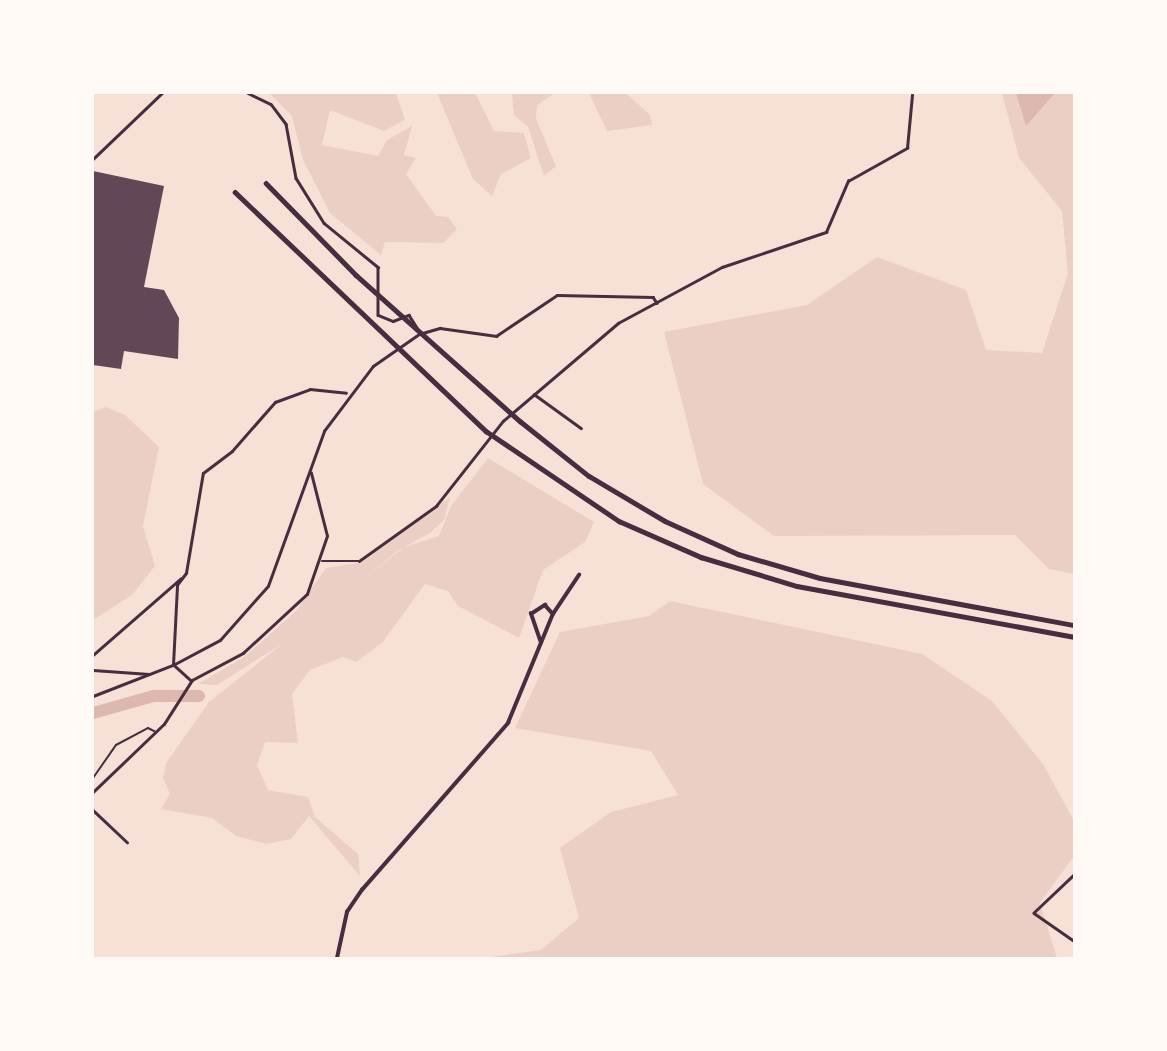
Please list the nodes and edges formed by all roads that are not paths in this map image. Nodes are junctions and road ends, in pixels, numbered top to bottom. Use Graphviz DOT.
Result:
graph roads {
  1 [pos="162,93"];
  2 [pos="248,93"];
  3 [pos="912,94"];
  4 [pos="93,159"];
  5 [pos="266,183"];
  6 [pos="234,192"];
  7 [pos="657,304"];
  8 [pos="419,334"];
  9 [pos="346,393"];
  10 [pos="534,394"];
  11 [pos="581,428"];
  12 [pos="310,469"];
  13 [pos="323,561"];
  14 [pos="579,575"];
  15 [pos="180,579"];
  16 [pos="553,614"];
  17 [pos="1074,625"];
  18 [pos="1074,637"];
  19 [pos="541,645"];
  20 [pos="93,655"];
  21 [pos="173,665"];
  22 [pos="93,670"];
  23 [pos="152,674"];
  24 [pos="190,683"];
  25 [pos="93,696"];
  26 [pos="157,732"];
  27 [pos="93,778"];
  28 [pos="93,792"];
  29 [pos="93,810"];
  30 [pos="127,842"];
  31 [pos="1074,875"];
  32 [pos="1074,941"];
  33 [pos="337,958"];
  1 -- 4 [label="street"];
  2 -- 8 [label="street"];
  3 -- 7 [label="street"];
  5 -- 17 [label="highway"];
  6 -- 18 [label="highway"];
  7 -- 8 [label="street"];
  7 -- 10 [label="street"];
  8 -- 9 [label="street"];
  9 -- 12 [label="street"];
  9 -- 15 [label="street"];
  10 -- 11 [label="street"];
  10 -- 13 [label="street"];
  12 -- 13 [label="street"];
  12 -- 21 [label="street"];
  13 -- 24 [label="street"];
  14 -- 16 [label="street"];
  15 -- 20 [label="street"];
  15 -- 21 [label="street"];
  16 -- 19 [label="street"];
  16 -- 19 [label="street"];
  19 -- 33 [label="street"];
  21 -- 23 [label="street"];
  21 -- 24 [label="street"];
  22 -- 23 [label="street"];
  23 -- 25 [label="street"];
  24 -- 26 [label="street"];
  26 -- 27 [label="lane"];
  26 -- 28 [label="street"];
  29 -- 30 [label="street"];
  31 -- 32 [label="street"];
}
